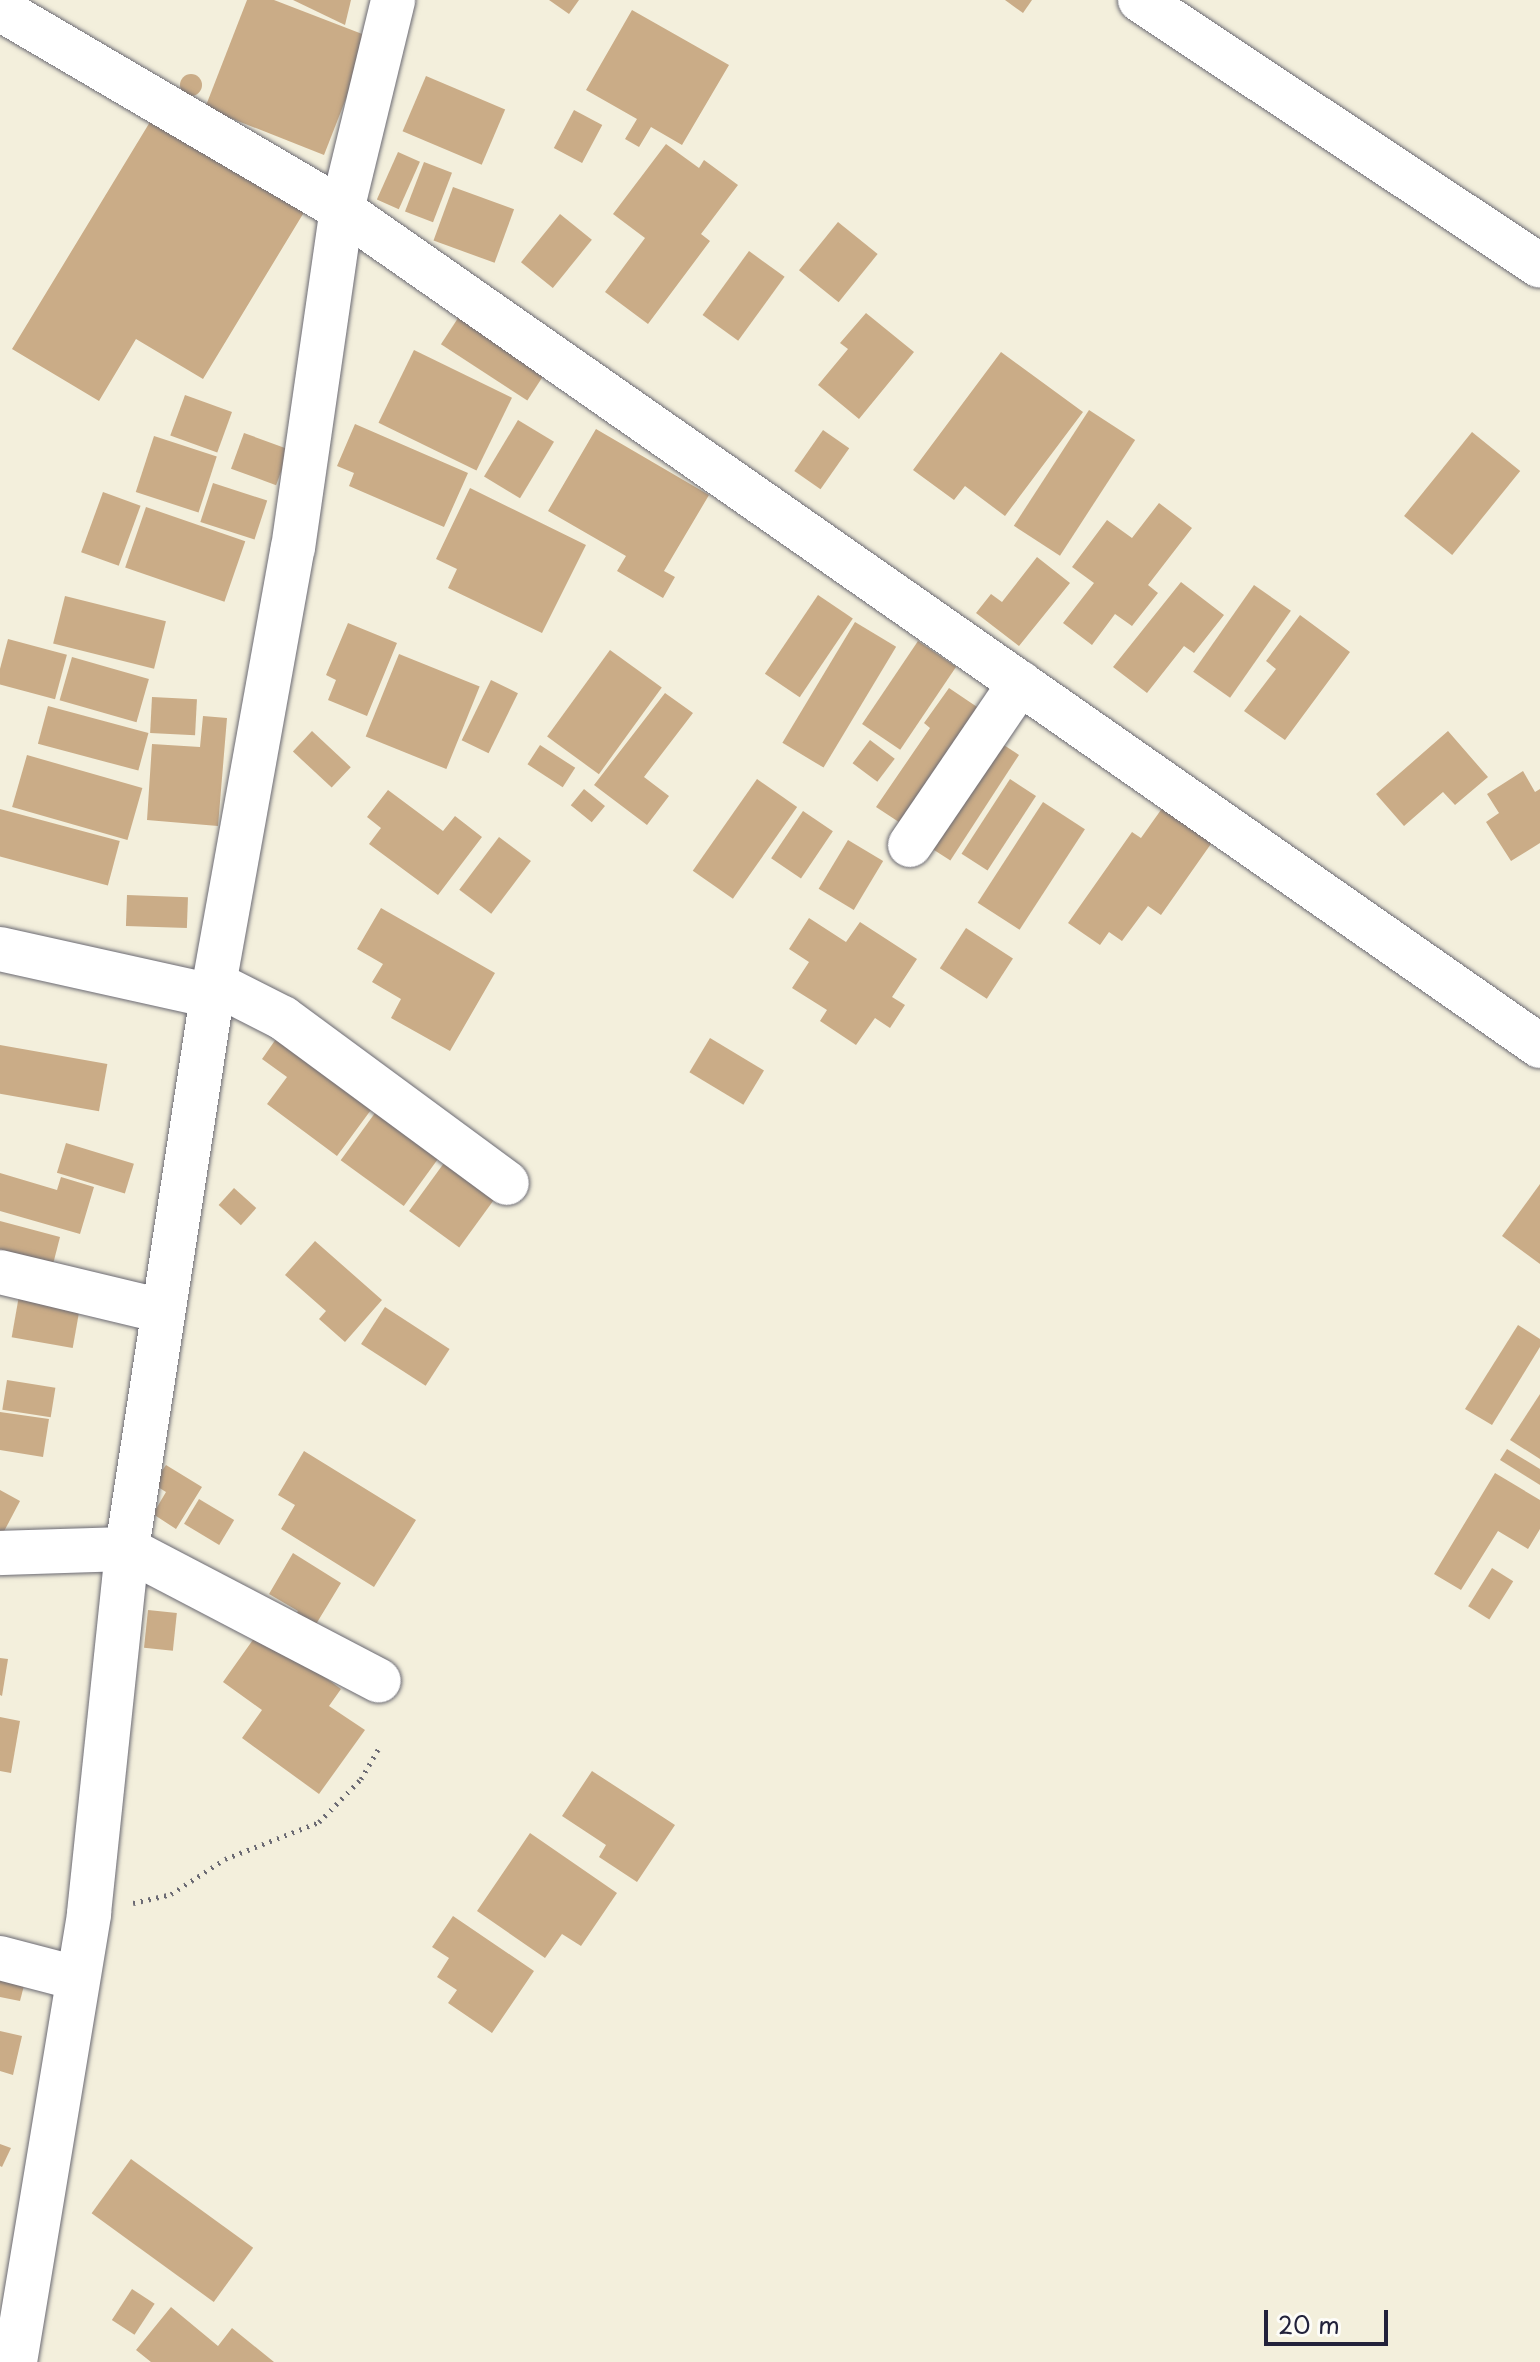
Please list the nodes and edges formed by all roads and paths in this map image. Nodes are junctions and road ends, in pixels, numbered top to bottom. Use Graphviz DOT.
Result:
graph roads {
  1 [pos="393,0"];
  2 [pos="1140,0"];
  3 [pos="0,9"];
  4 [pos="342,210"];
  5 [pos="1540,266"];
  6 [pos="1020,683"];
  7 [pos="910,845"];
  8 [pos="0,949"];
  9 [pos="213,989"];
  10 [pos="1540,1046"];
  11 [pos="507,1183"];
  12 [pos="0,1272"];
  13 [pos="162,1311"];
  14 [pos="127,1549"];
  15 [pos="0,1553"];
  16 [pos="379,1681"];
  17 [pos="381,1745"];
  18 [pos="89,1913"];
  19 [pos="0,1958"];
  20 [pos="77,1978"];
  21 [pos="15,2362"];
  1 -- 4 [label="street"];
  2 -- 5 [label="street"];
  3 -- 4 [label="street"];
  4 -- 6 [label="street"];
  4 -- 9 [label="street"];
  6 -- 7 [label="street"];
  6 -- 10 [label="street"];
  8 -- 9 [label="street"];
  9 -- 11 [label="street"];
  9 -- 13 [label="street"];
  12 -- 13 [label="street"];
  13 -- 14 [label="street"];
  14 -- 15 [label="street"];
  14 -- 16 [label="street"];
  14 -- 18 [label="street"];
  17 -- 18 [label="path"];
  18 -- 20 [label="street"];
  19 -- 20 [label="street"];
  20 -- 21 [label="street"];
}
